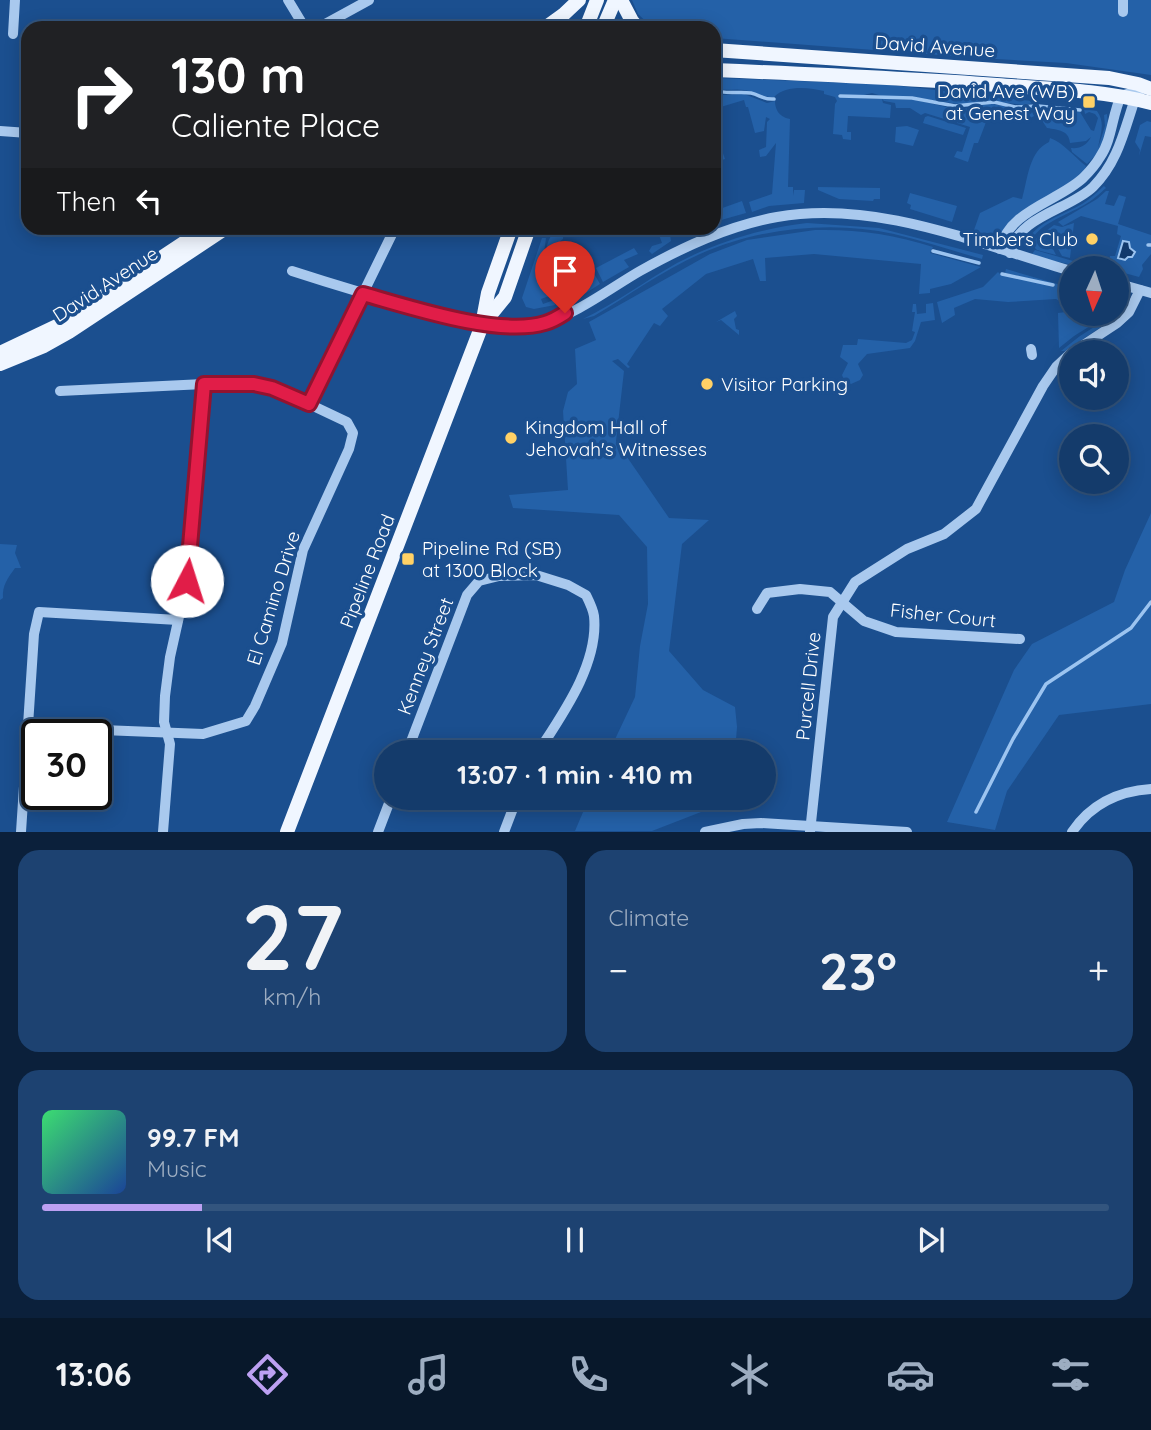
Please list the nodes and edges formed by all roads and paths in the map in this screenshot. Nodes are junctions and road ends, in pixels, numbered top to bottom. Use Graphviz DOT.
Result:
graph roads {
  1 [pos="15,0"];
  2 [pos="288,0"];
  3 [pos="369,0"];
  4 [pos="579,0"];
  5 [pos="597,0"];
  6 [pos="615,0"];
  7 [pos="621,0"];
  8 [pos="301,21"];
  9 [pos="331,21"];
  10 [pos="554,21"];
  11 [pos="589,21"];
  12 [pos="606,21"];
  13 [pos="632,21"];
  14 [pos="13,34"];
  15 [pos="721,50"];
  16 [pos="721,69"];
  17 [pos="1138,93"];
  18 [pos="1151,103"];
  19 [pos="0,131"];
  20 [pos="21,132"];
  21 [pos="721,232"];
  22 [pos="195,235"];
  23 [pos="215,235"];
  24 [pos="392,235"];
  25 [pos="509,235"];
  26 [pos="527,235"];
  27 [pos="711,235"];
  28 [pos="1005,251"];
  29 [pos="1059,267"];
  30 [pos="292,271"];
  31 [pos="1129,287"];
  32 [pos="1146,292"];
  33 [pos="363,294"];
  34 [pos="482,325"];
  35 [pos="1092,340"];
  36 [pos="0,353"];
  37 [pos="1059,364"];
  38 [pos="0,365"];
  39 [pos="204,384"];
  40 [pos="60,391"];
  41 [pos="309,404"];
  42 [pos="842,603"];
  43 [pos="757,609"];
  44 [pos="178,620"];
  45 [pos="1020,639"];
  46 [pos="28,719"];
  47 [pos="112,730"];
  48 [pos="168,732"];
  49 [pos="412,740"];
  50 [pos="546,740"];
  51 [pos="1151,789"];
  52 [pos="22,810"];
  53 [pos="386,810"];
  54 [pos="513,810"];
  55 [pos="810,828"];
  56 [pos="21,831"];
  57 [pos="163,831"];
  58 [pos="287,831"];
  59 [pos="378,831"];
  60 [pos="505,831"];
  61 [pos="705,831"];
  62 [pos="907,831"];
  63 [pos="1072,831"];
  1 -- 14 [label="street"];
  2 -- 8 [label="street"];
  3 -- 9 [label="street"];
  4 -- 10 [label="main road"];
  5 -- 11 [label="main road"];
  6 -- 12 [label="main road"];
  7 -- 13 [label="main road"];
  15 -- 17 [label="main road, David Avenue"];
  16 -- 17 [label="main road, David Avenue"];
  17 -- 18 [label="main road, David Avenue"];
  17 -- 28 [label="street"];
  19 -- 20 [label="street"];
  21 -- 28 [label="street"];
  22 -- 36 [label="main road, David Avenue"];
  23 -- 38 [label="main road, David Avenue"];
  24 -- 33 [label="street"];
  25 -- 34 [label="main road, Pipeline Road"];
  26 -- 34 [label="main road, Pipeline Road"];
  27 -- 34 [label="street"];
  28 -- 29 [label="street"];
  30 -- 33 [label="street"];
  31 -- 32 [label="street"];
  32 -- 35 [label="street, Purcell Drive"];
  33 -- 34 [label="street"];
  33 -- 41 [label="street"];
  34 -- 58 [label="main road, Pipeline Road"];
  37 -- 42 [label="street, Purcell Drive"];
  39 -- 40 [label="street"];
  39 -- 41 [label="street"];
  39 -- 44 [label="street"];
  41 -- 48 [label="street, El Camino Drive"];
  42 -- 43 [label="street, Fisher Court"];
  42 -- 45 [label="street, Fisher Court"];
  42 -- 55 [label="street, Purcell Drive"];
  44 -- 46 [label="street"];
  44 -- 48 [label="street"];
  47 -- 48 [label="street, El Camino Drive"];
  48 -- 57 [label="street"];
  49 -- 50 [label="street, Kenney Street"];
  51 -- 63 [label="street"];
  52 -- 56 [label="street"];
  53 -- 59 [label="street"];
  54 -- 60 [label="street"];
  55 -- 61 [label="street"];
  55 -- 62 [label="street"];
}
